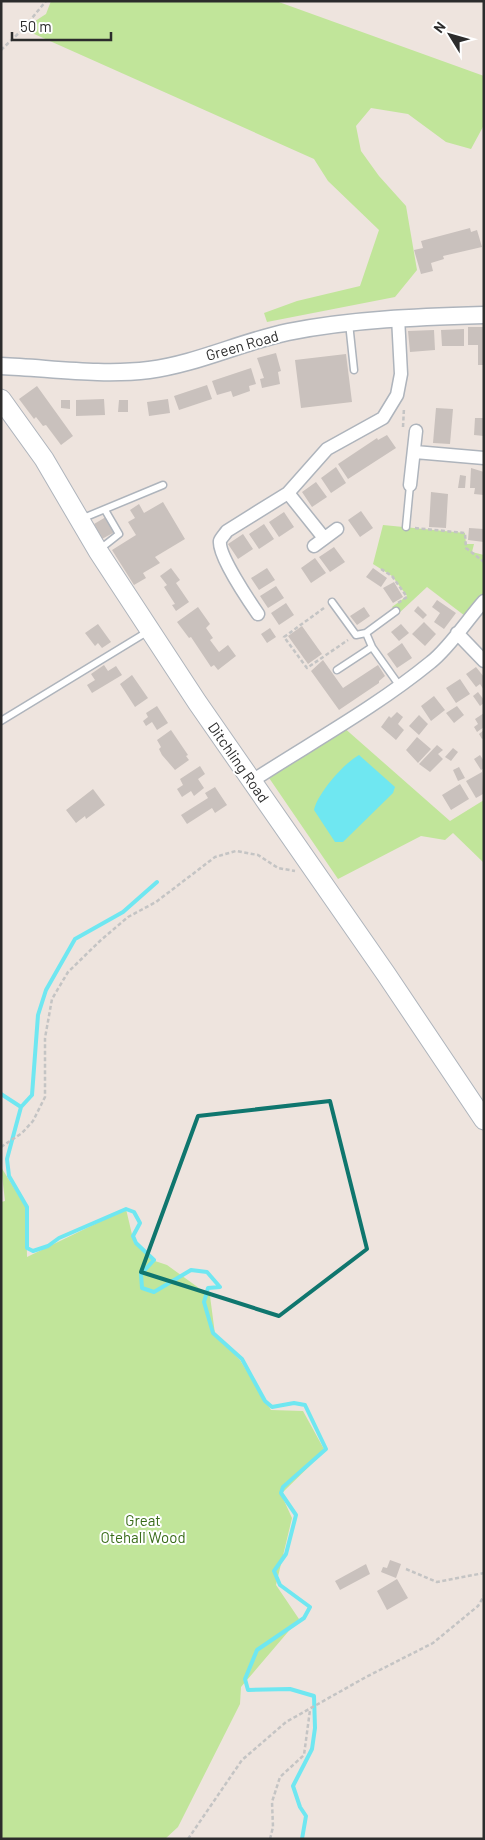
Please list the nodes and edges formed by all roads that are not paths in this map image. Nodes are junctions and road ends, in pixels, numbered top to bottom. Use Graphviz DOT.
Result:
graph roads {
  1 [pos="484,315"];
  2 [pos="398,318"];
  3 [pos="349,322"];
  4 [pos="1,366"];
  5 [pos="354,370"];
  6 [pos="1,399"];
  7 [pos="416,431"];
  8 [pos="415,452"];
  9 [pos="484,458"];
  10 [pos="163,485"];
  11 [pos="410,485"];
  12 [pos="288,493"];
  13 [pos="105,510"];
  14 [pos="80,520"];
  15 [pos="406,528"];
  16 [pos="337,529"];
  17 [pos="98,551"];
  18 [pos="484,601"];
  19 [pos="332,602"];
  20 [pos="258,614"];
  21 [pos="393,614"];
  22 [pos="150,630"];
  23 [pos="457,633"];
  24 [pos="366,634"];
  25 [pos="372,646"];
  26 [pos="484,661"];
  27 [pos="337,670"];
  28 [pos="399,685"];
  29 [pos="1,721"];
  30 [pos="252,781"];
  31 [pos="484,1120"];
  1 -- 2 [label="street, Green Road"];
  2 -- 3 [label="street, Green Road"];
  2 -- 12 [label="street"];
  3 -- 4 [label="street, Green Road"];
  3 -- 5 [label="lane"];
  6 -- 14 [label="main road, Ditchling Road"];
  7 -- 8 [label="street"];
  8 -- 9 [label="street"];
  8 -- 11 [label="street"];
  10 -- 13 [label="lane"];
  11 -- 15 [label="lane"];
  12 -- 16 [label="street"];
  12 -- 20 [label="street"];
  13 -- 14 [label="lane"];
  13 -- 17 [label="lane"];
  14 -- 17 [label="main road, Ditchling Road"];
  17 -- 22 [label="main road, Ditchling Road"];
  18 -- 23 [label="street"];
  19 -- 24 [label="lane"];
  21 -- 24 [label="lane"];
  22 -- 29 [label="lane"];
  22 -- 30 [label="main road, Ditchling Road"];
  23 -- 26 [label="street"];
  23 -- 28 [label="street"];
  24 -- 25 [label="lane"];
  25 -- 27 [label="lane"];
  25 -- 28 [label="lane"];
  28 -- 30 [label="street"];
  30 -- 31 [label="main road, Ditchling Road"];
}
